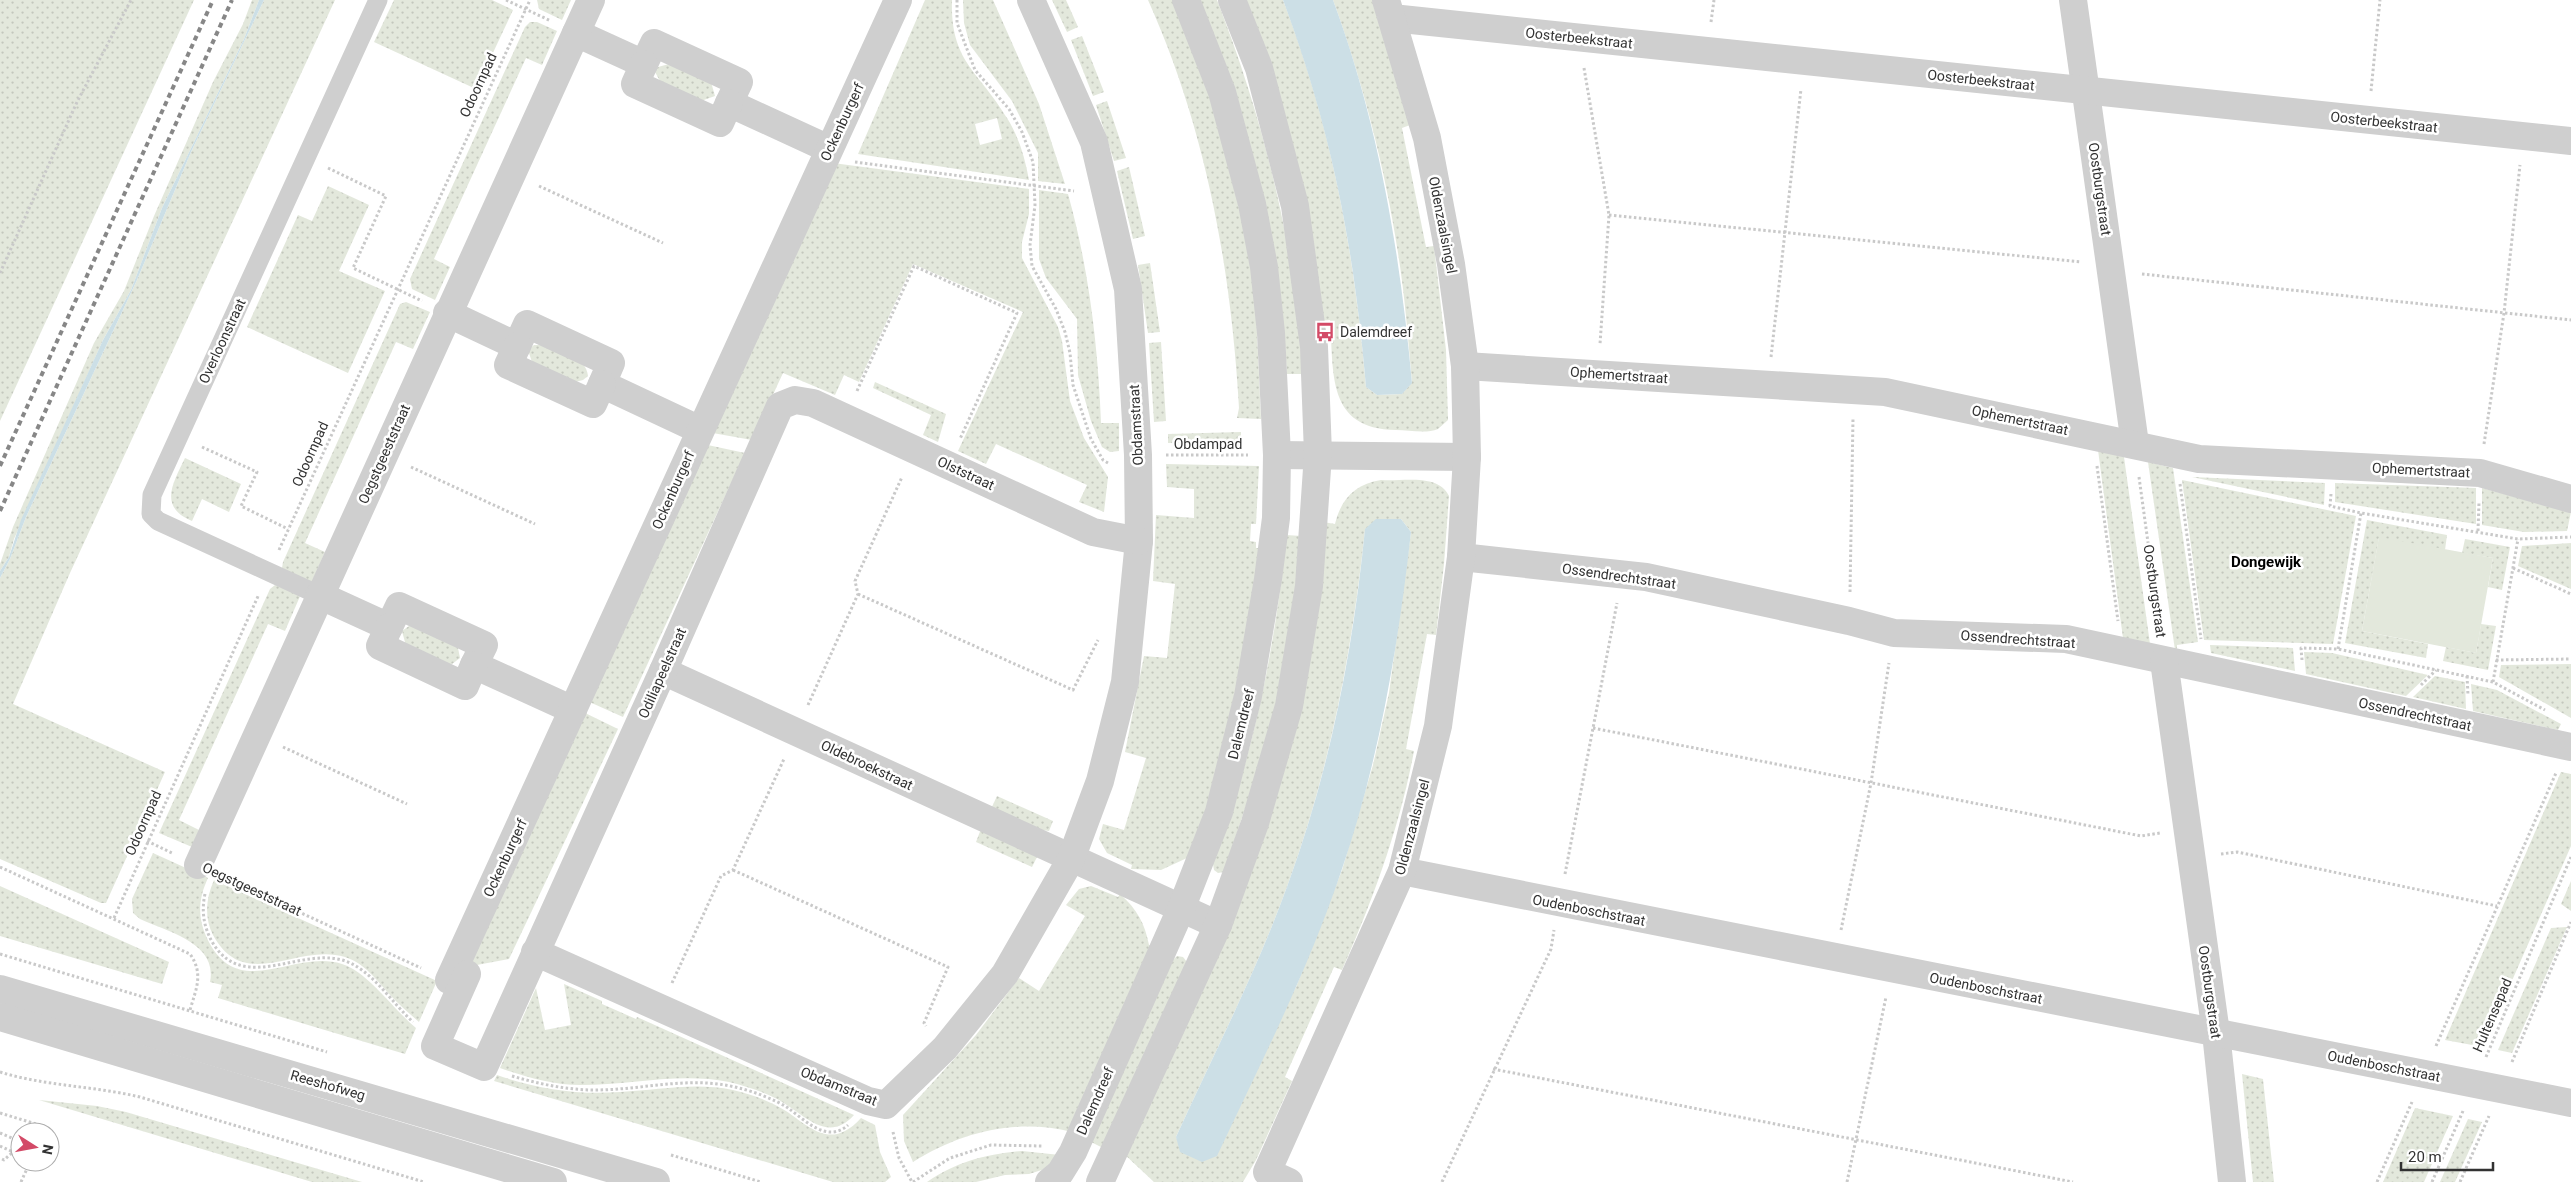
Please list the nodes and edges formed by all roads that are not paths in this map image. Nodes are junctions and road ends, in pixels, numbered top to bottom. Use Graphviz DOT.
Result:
graph roads {
  1 [pos="378,0"];
  2 [pos="591,0"];
  3 [pos="898,0"];
  4 [pos="1031,0"];
  5 [pos="1186,0"];
  6 [pos="1232,0"];
  7 [pos="2073,0"];
  8 [pos="1389,9"];
  9 [pos="576,33"];
  10 [pos="644,64"];
  11 [pos="2086,91"];
  12 [pos="729,102"];
  13 [pos="2571,141"];
  14 [pos="827,154"];
  15 [pos="447,313"];
  16 [pos="517,346"];
  17 [pos="1465,366"];
  18 [pos="602,384"];
  19 [pos="795,400"];
  20 [pos="700,430"];
  21 [pos="2135,444"];
  22 [pos="1318,454"];
  23 [pos="1277,455"];
  24 [pos="1467,456"];
  25 [pos="2571,499"];
  26 [pos="1139,542"];
  27 [pos="1461,556"];
  28 [pos="320,595"];
  29 [pos="389,627"];
  30 [pos="2164,661"];
  31 [pos="474,665"];
  32 [pos="663,671"];
  33 [pos="573,710"];
  34 [pos="2569,747"];
  35 [pos="1072,859"];
  36 [pos="206,869"];
  37 [pos="1402,871"];
  38 [pos="1181,909"];
  39 [pos="1218,925"];
  40 [pos="535,952"];
  41 [pos="0,988"];
  42 [pos="0,1017"];
  43 [pos="2216,1033"];
  44 [pos="484,1067"];
  45 [pos="2571,1103"];
  46 [pos="1278,1177"];
  47 [pos="553,1182"];
  48 [pos="656,1182"];
  49 [pos="1049,1182"];
  50 [pos="1100,1182"];
  51 [pos="2232,1182"];
  1 -- 28 [label="lane, Overloonstraat"];
  2 -- 9 [label="street, Oegstgeeststraat"];
  3 -- 14 [label="street, Ockenburgerf"];
  4 -- 26 [label="street, Obdamstraat"];
  5 -- 23 [label="street, Dalemdreef"];
  6 -- 22 [label="street"];
  7 -- 11 [label="street, Oostburgstraat"];
  8 -- 11 [label="street, Oosterbeekstraat"];
  8 -- 17 [label="street, Oldenzaalsingel"];
  9 -- 10 [label="street"];
  9 -- 15 [label="street, Oegstgeeststraat"];
  10 -- 12 [label="street"];
  10 -- 12 [label="street"];
  11 -- 13 [label="street, Oosterbeekstraat"];
  11 -- 21 [label="street, Oostburgstraat"];
  12 -- 14 [label="street"];
  14 -- 20 [label="street, Ockenburgerf"];
  15 -- 16 [label="street"];
  15 -- 28 [label="street, Oegstgeeststraat"];
  16 -- 18 [label="street"];
  16 -- 18 [label="street"];
  17 -- 21 [label="street, Ophemertstraat"];
  17 -- 24 [label="street, Oldenzaalsingel"];
  18 -- 20 [label="street"];
  19 -- 26 [label="street, Olststraat"];
  19 -- 32 [label="street, Odiliapeelstraat"];
  20 -- 33 [label="street, Ockenburgerf"];
  21 -- 25 [label="street, Ophemertstraat"];
  22 -- 23 [label="street"];
  22 -- 24 [label="street"];
  22 -- 39 [label="street"];
  23 -- 38 [label="street, Dalemdreef"];
  24 -- 27 [label="street, Oldenzaalsingel"];
  26 -- 35 [label="street, Obdamstraat"];
  27 -- 30 [label="street, Ossendrechtstraat"];
  27 -- 37 [label="street, Oldenzaalsingel"];
  28 -- 29 [label="street"];
  28 -- 36 [label="street, Oegstgeeststraat"];
  29 -- 31 [label="street"];
  29 -- 31 [label="street"];
  30 -- 34 [label="street, Ossendrechtstraat"];
  30 -- 43 [label="street, Oostburgstraat"];
  31 -- 33 [label="street"];
  32 -- 35 [label="street, Oldebroekstraat"];
  32 -- 40 [label="street, Odiliapeelstraat"];
  33 -- 44 [label="street, Ockenburgerf"];
  35 -- 38 [label="street"];
  35 -- 40 [label="street, Obdamstraat"];
  37 -- 43 [label="street, Oudenboschstraat"];
  37 -- 46 [label="street, Oldenzaalsingel"];
  38 -- 39 [label="street"];
  38 -- 49 [label="street, Dalemdreef"];
  39 -- 50 [label="street"];
  40 -- 44 [label="street, Odiliapeelstraat"];
  41 -- 48 [label="street, Reeshofweg"];
  42 -- 47 [label="street, Reeshofweg"];
  43 -- 45 [label="street, Oudenboschstraat"];
  43 -- 51 [label="street, Oostburgstraat"];
}
